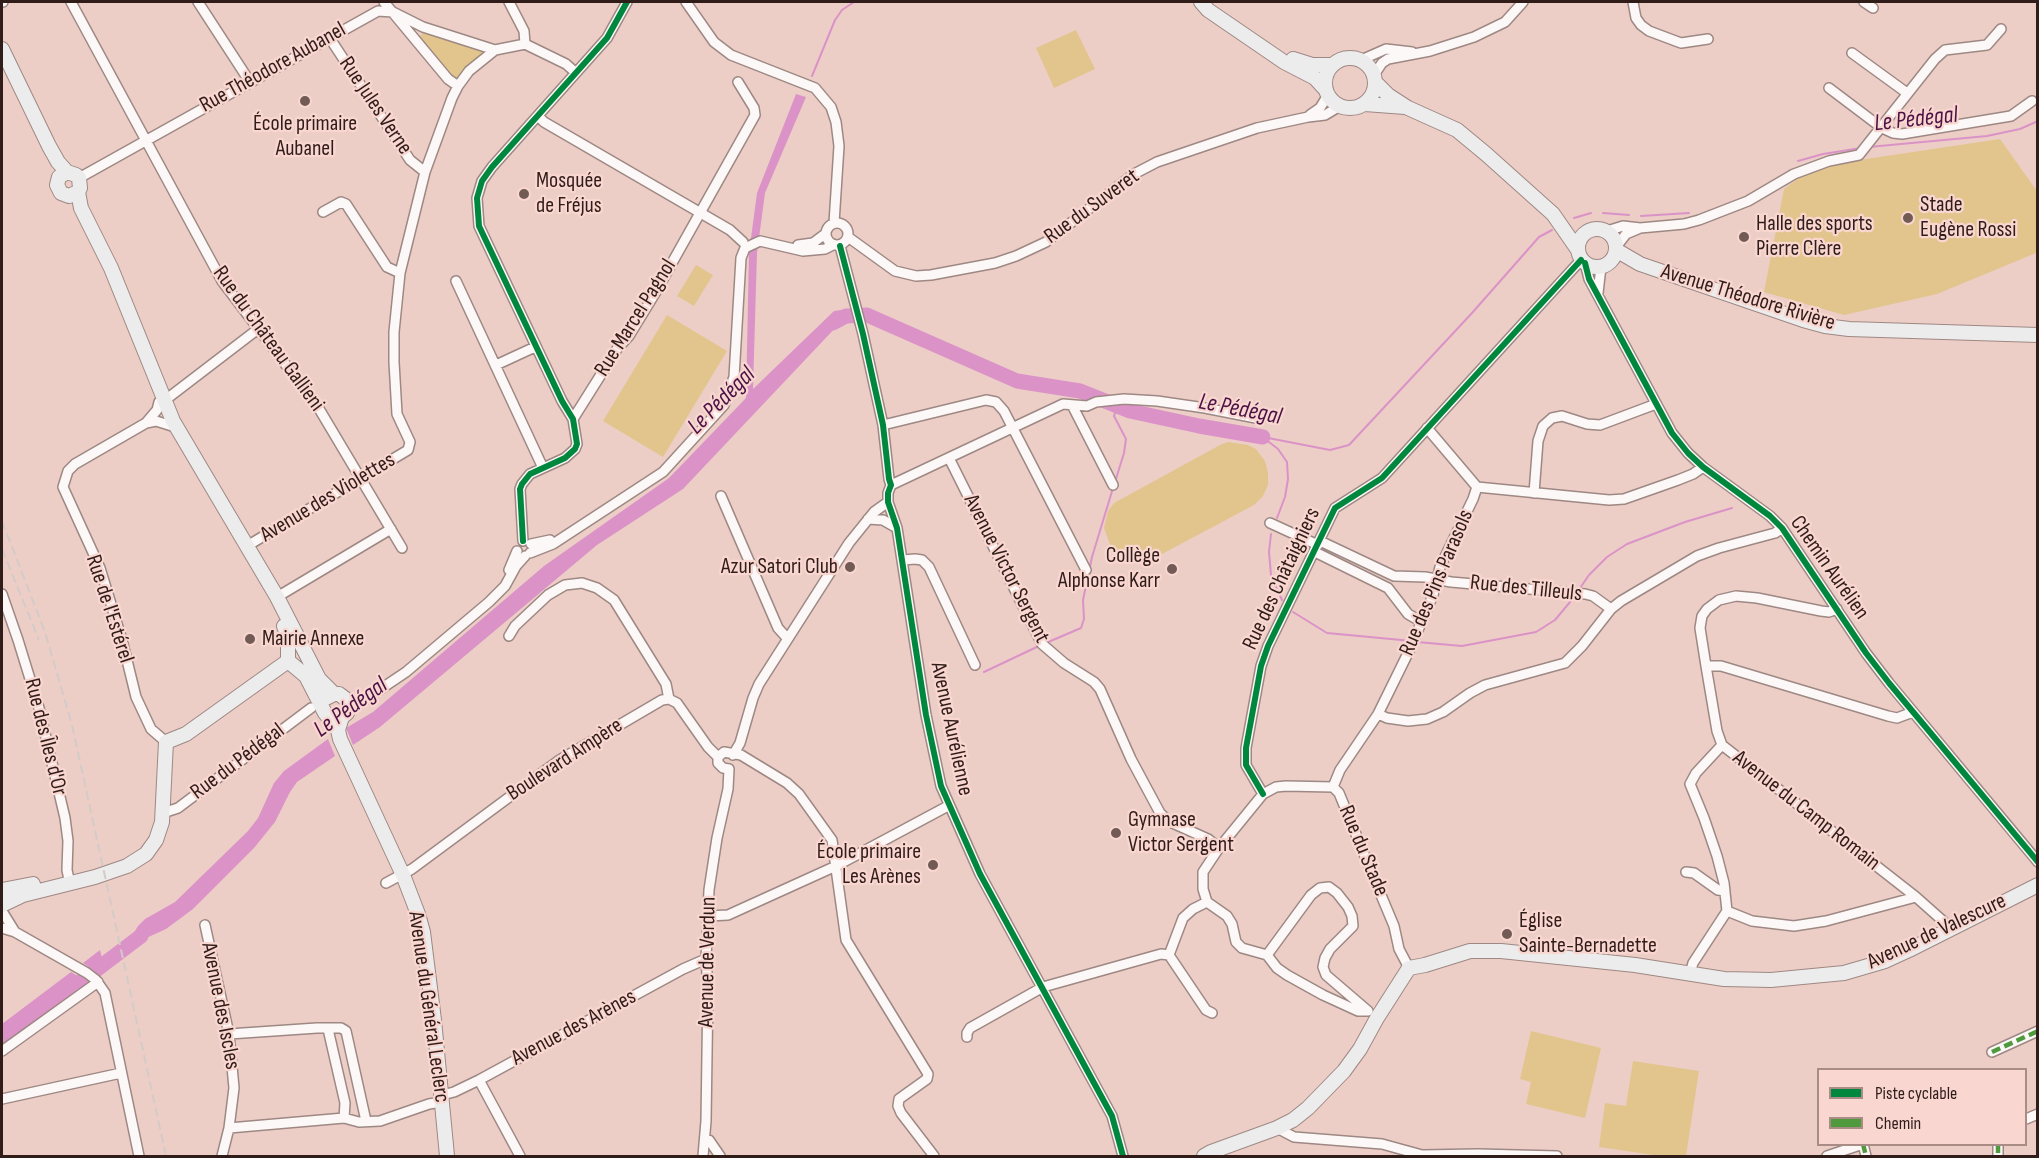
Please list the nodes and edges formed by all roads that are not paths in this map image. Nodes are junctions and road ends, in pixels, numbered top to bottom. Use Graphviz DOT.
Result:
graph roads {
  1 [pos="71,2"];
  2 [pos="198,2"];
  3 [pos="384,2"];
  4 [pos="509,2"];
  5 [pos="627,2"];
  6 [pos="686,2"];
  7 [pos="1201,2"];
  8 [pos="1523,2"];
  9 [pos="1633,2"];
  10 [pos="1863,2"];
  11 [pos="1873,8"];
  12 [pos="393,12"];
  13 [pos="2001,30"];
  14 [pos="329,37"];
  15 [pos="1708,39"];
  16 [pos="525,44"];
  17 [pos="2,49"];
  18 [pos="495,50"];
  19 [pos="1417,53"];
  20 [pos="1852,53"];
  21 [pos="2,58"];
  22 [pos="1361,60"];
  23 [pos="1332,65"];
  24 [pos="575,72"];
  25 [pos="1375,79"];
  26 [pos="250,82"];
  27 [pos="738,82"];
  28 [pos="458,86"];
  29 [pos="1829,88"];
  30 [pos="1327,93"];
  31 [pos="1907,93"];
  32 [pos="2032,101"];
  33 [pos="1365,104"];
  34 [pos="1340,106"];
  35 [pos="1408,108"];
  36 [pos="538,116"];
  37 [pos="1308,117"];
  38 [pos="1879,131"];
  39 [pos="147,139"];
  40 [pos="425,172"];
  41 [pos="70,183"];
  42 [pos="323,212"];
  43 [pos="699,213"];
  44 [pos="1553,214"];
  45 [pos="834,223"];
  46 [pos="1640,228"];
  47 [pos="1590,230"];
  48 [pos="1606,231"];
  49 [pos="825,234"];
  50 [pos="848,237"];
  51 [pos="747,241"];
  52 [pos="779,242"];
  53 [pos="836,245"];
  54 [pos="1611,256"];
  55 [pos="1581,257"];
  56 [pos="399,273"];
  57 [pos="456,281"];
  58 [pos="1598,293"];
  59 [pos="258,329"];
  60 [pos="2037,335"];
  61 [pos="536,347"];
  62 [pos="496,365"];
  63 [pos="162,401"];
  64 [pos="1656,404"];
  65 [pos="1072,405"];
  66 [pos="573,419"];
  67 [pos="1261,419"];
  68 [pos="146,423"];
  69 [pos="883,424"];
  70 [pos="172,426"];
  71 [pos="1013,427"];
  72 [pos="1427,428"];
  73 [pos="949,458"];
  74 [pos="1703,467"];
  75 [pos="543,468"];
  76 [pos="361,478"];
  77 [pos="1113,484"];
  78 [pos="891,485"];
  79 [pos="1477,487"];
  80 [pos="1534,493"];
  81 [pos="721,496"];
  82 [pos="888,502"];
  83 [pos="868,519"];
  84 [pos="1270,523"];
  85 [pos="897,528"];
  86 [pos="1782,528"];
  87 [pos="391,530"];
  88 [pos="247,546"];
  89 [pos="1318,546"];
  90 [pos="402,548"];
  91 [pos="525,549"];
  92 [pos="903,560"];
  93 [pos="1086,570"];
  94 [pos="1394,576"];
  95 [pos="1436,580"];
  96 [pos="1388,588"];
  97 [pos="2,594"];
  98 [pos="277,597"];
  99 [pos="1611,609"];
  100 [pos="1837,609"];
  101 [pos="1422,622"];
  102 [pos="509,636"];
  103 [pos="787,638"];
  104 [pos="296,656"];
  105 [pos="975,665"];
  106 [pos="1706,666"];
  107 [pos="339,695"];
  108 [pos="669,699"];
  109 [pos="1913,712"];
  110 [pos="1378,714"];
  111 [pos="333,717"];
  112 [pos="166,742"];
  113 [pos="1722,745"];
  114 [pos="733,755"];
  115 [pos="718,757"];
  116 [pos="729,769"];
  117 [pos="1333,786"];
  118 [pos="1263,794"];
  119 [pos="948,806"];
  120 [pos="164,810"];
  121 [pos="1219,848"];
  122 [pos="2037,862"];
  123 [pos="836,866"];
  124 [pos="1686,872"];
  125 [pos="403,875"];
  126 [pos="69,880"];
  127 [pos="386,883"];
  128 [pos="2037,885"];
  129 [pos="2,890"];
  130 [pos="1725,891"];
  131 [pos="1916,897"];
  132 [pos="1208,902"];
  133 [pos="2,905"];
  134 [pos="2,911"];
  135 [pos="1727,911"];
  136 [pos="708,916"];
  137 [pos="205,925"];
  138 [pos="2,928"];
  139 [pos="1952,928"];
  140 [pos="15,932"];
  141 [pos="1169,956"];
  142 [pos="1266,956"];
  143 [pos="705,959"];
  144 [pos="1409,968"];
  145 [pos="1690,973"];
  146 [pos="97,981"];
  147 [pos="1042,987"];
  148 [pos="1212,1013"];
  149 [pos="1372,1014"];
  150 [pos="328,1029"];
  151 [pos="2037,1031"];
  152 [pos="229,1034"];
  153 [pos="968,1037"];
  154 [pos="2,1051"];
  155 [pos="1992,1052"];
  156 [pos="121,1073"];
  157 [pos="479,1080"];
  158 [pos="442,1098"];
  159 [pos="2,1099"];
  160 [pos="344,1118"];
  161 [pos="366,1121"];
  162 [pos="229,1128"];
  163 [pos="1276,1128"];
  164 [pos="705,1138"];
  165 [pos="1857,1146"];
  166 [pos="139,1156"];
  167 [pos="222,1156"];
  168 [pos="447,1156"];
  169 [pos="520,1156"];
  170 [pos="703,1156"];
  171 [pos="720,1156"];
  172 [pos="934,1156"];
  173 [pos="1123,1156"];
  174 [pos="1204,1156"];
  175 [pos="1557,1156"];
  176 [pos="1827,1156"];
  1 -- 39 [label="street, Rue du Château Gallieni"];
  2 -- 26 [label="street"];
  3 -- 12 [label="street"];
  4 -- 16 [label="street"];
  5 -- 24 [label="street"];
  6 -- 45 [label="street"];
  7 -- 23 [label="main road"];
  7 -- 30 [label="main road"];
  8 -- 19 [label="street"];
  9 -- 15 [label="street"];
  10 -- 11 [label="street"];
  12 -- 14 [label="street, Rue Théodore Aubanel"];
  12 -- 18 [label="street"];
  12 -- 28 [label="street"];
  13 -- 31 [label="street"];
  14 -- 26 [label="street, Rue Théodore Aubanel"];
  14 -- 40 [label="street, Rue Jules Verne"];
  16 -- 18 [label="street"];
  16 -- 24 [label="street"];
  17 -- 41 [label="main road"];
  18 -- 28 [label="street"];
  19 -- 22 [label="street"];
  19 -- 25 [label="street"];
  20 -- 31 [label="street"];
  21 -- 41 [label="main road"];
  22 -- 23 [label="main road"];
  22 -- 25 [label="main road"];
  23 -- 30 [label="main road"];
  24 -- 36 [label="street"];
  25 -- 33 [label="main road"];
  25 -- 35 [label="main road"];
  26 -- 39 [label="street, Rue Théodore Aubanel"];
  27 -- 43 [label="street, Rue Marcel Pagnol"];
  28 -- 40 [label="street"];
  29 -- 38 [label="street"];
  30 -- 34 [label="main road"];
  30 -- 37 [label="street"];
  31 -- 38 [label="street"];
  32 -- 38 [label="street"];
  33 -- 34 [label="main road"];
  33 -- 35 [label="main road"];
  34 -- 37 [label="street, Rue du Suveret"];
  35 -- 44 [label="main road"];
  36 -- 43 [label="street"];
  36 -- 61 [label="street"];
  37 -- 50 [label="street, Rue du Suveret"];
  38 -- 46 [label="street"];
  39 -- 41 [label="street, Rue Théodore Aubanel"];
  39 -- 59 [label="street, Rue du Château Gallieni"];
  40 -- 56 [label="street"];
  41 -- 63 [label="main road"];
  42 -- 56 [label="street"];
  43 -- 51 [label="street"];
  43 -- 66 [label="street, Rue Marcel Pagnol"];
  44 -- 47 [label="main road"];
  44 -- 55 [label="main road"];
  45 -- 49 [label="street"];
  45 -- 50 [label="street"];
  46 -- 48 [label="street"];
  46 -- 54 [label="street"];
  47 -- 48 [label="main road"];
  47 -- 55 [label="main road"];
  48 -- 54 [label="main road"];
  49 -- 52 [label="street"];
  49 -- 53 [label="street"];
  50 -- 53 [label="street"];
  51 -- 52 [label="street"];
  51 -- 91 [label="street"];
  52 -- 53 [label="street"];
  53 -- 69 [label="street, Avenue Aurélienne"];
  54 -- 55 [label="main road"];
  54 -- 58 [label="street"];
  54 -- 60 [label="main road, Avenue Théodore Rivière"];
  55 -- 58 [label="street, Chemin Aurélien"];
  55 -- 72 [label="street, Rue des Châtaigniers"];
  56 -- 76 [label="street, Avenue des Violettes"];
  57 -- 62 [label="street"];
  58 -- 64 [label="street, Chemin Aurélien"];
  59 -- 63 [label="street"];
  59 -- 76 [label="street, Rue du Château Gallieni"];
  61 -- 62 [label="street"];
  61 -- 66 [label="street"];
  62 -- 75 [label="street"];
  63 -- 68 [label="street"];
  63 -- 70 [label="main road"];
  63 -- 88 [label="main road"];
  64 -- 74 [label="street, Chemin Aurélien"];
  64 -- 80 [label="street"];
  65 -- 67 [label="street"];
  65 -- 71 [label="street"];
  65 -- 77 [label="street"];
  66 -- 75 [label="street"];
  68 -- 70 [label="street"];
  68 -- 112 [label="street, Rue de l'Estérel"];
  69 -- 71 [label="street"];
  69 -- 78 [label="street, Avenue Aurélienne"];
  70 -- 104 [label="main road"];
  71 -- 73 [label="street"];
  71 -- 93 [label="street"];
  72 -- 79 [label="street"];
  72 -- 89 [label="street, Rue des Châtaigniers"];
  73 -- 78 [label="street"];
  73 -- 121 [label="street, Avenue Victor Sergent"];
  74 -- 80 [label="street, Rue des Pins Parasols"];
  74 -- 86 [label="street, Chemin Aurélien"];
  75 -- 91 [label="street"];
  76 -- 87 [label="street, Rue du Château Gallieni"];
  76 -- 88 [label="street, Avenue des Violettes"];
  78 -- 82 [label="street, Avenue Aurélienne"];
  79 -- 80 [label="street, Rue des Pins Parasols"];
  79 -- 95 [label="street, Rue des Pins Parasols"];
  81 -- 103 [label="street"];
  82 -- 83 [label="street"];
  82 -- 85 [label="street, Avenue Aurélienne"];
  83 -- 85 [label="street"];
  83 -- 103 [label="street"];
  84 -- 89 [label="street"];
  85 -- 92 [label="street, Avenue Aurélienne"];
  86 -- 99 [label="street"];
  86 -- 100 [label="street, Chemin Aurélien"];
  87 -- 90 [label="street, Rue du Château Gallieni"];
  87 -- 98 [label="street"];
  88 -- 98 [label="main road"];
  89 -- 94 [label="street, Rue des Tilleuls"];
  89 -- 96 [label="street"];
  89 -- 118 [label="street, Rue des Châtaigniers"];
  91 -- 107 [label="street"];
  91 -- 111 [label="street"];
  92 -- 105 [label="street"];
  92 -- 119 [label="street, Avenue Aurélienne"];
  94 -- 95 [label="street, Rue des Tilleuls"];
  94 -- 96 [label="street"];
  95 -- 99 [label="street, Rue des Tilleuls"];
  95 -- 101 [label="street, Rue des Pins Parasols"];
  96 -- 101 [label="street"];
  97 -- 126 [label="street, Rue des Îles d'Or"];
  98 -- 104 [label="main road"];
  99 -- 110 [label="street"];
  100 -- 106 [label="street, Avenue du Camp Romain"];
  100 -- 109 [label="street, Chemin Aurélien"];
  101 -- 110 [label="street, Rue des Pins Parasols"];
  102 -- 108 [label="street"];
  103 -- 114 [label="street"];
  104 -- 107 [label="main road"];
  104 -- 111 [label="main road"];
  104 -- 112 [label="main road"];
  106 -- 109 [label="street"];
  106 -- 113 [label="street, Avenue du Camp Romain"];
  107 -- 111 [label="main road"];
  107 -- 111 [label="main road"];
  108 -- 115 [label="street"];
  108 -- 125 [label="street, Boulevard Ampère"];
  109 -- 122 [label="street, Chemin Aurélien"];
  110 -- 117 [label="street, Rue des Pins Parasols"];
  111 -- 120 [label="street, Rue du Pédégal"];
  111 -- 125 [label="main road, Avenue du Général Leclerc"];
  112 -- 120 [label="main road"];
  113 -- 130 [label="street"];
  113 -- 131 [label="street, Avenue du Camp Romain"];
  114 -- 115 [label="street"];
  114 -- 116 [label="street"];
  114 -- 123 [label="street"];
  115 -- 116 [label="street"];
  116 -- 136 [label="street, Avenue de Verdun"];
  117 -- 118 [label="street, Rue du Stade"];
  117 -- 144 [label="street, Rue du Stade"];
  118 -- 121 [label="street"];
  119 -- 123 [label="street"];
  119 -- 147 [label="street, Avenue Aurélienne"];
  120 -- 126 [label="main road"];
  121 -- 132 [label="street"];
  123 -- 136 [label="street"];
  123 -- 172 [label="street"];
  124 -- 130 [label="street"];
  125 -- 127 [label="street, Boulevard Ampère"];
  125 -- 158 [label="main road, Avenue du Général Leclerc"];
  126 -- 129 [label="main road"];
  126 -- 133 [label="main road"];
  128 -- 139 [label="main road, Avenue de Valescure"];
  130 -- 135 [label="street"];
  131 -- 135 [label="street"];
  131 -- 139 [label="street, Avenue du Camp Romain"];
  132 -- 141 [label="street"];
  132 -- 142 [label="street"];
  134 -- 140 [label="street"];
  135 -- 145 [label="street"];
  136 -- 143 [label="street, Avenue de Verdun"];
  137 -- 152 [label="street, Avenue des Iscles"];
  138 -- 140 [label="street"];
  139 -- 145 [label="main road, Avenue de Valescure"];
  140 -- 146 [label="street"];
  141 -- 147 [label="street"];
  141 -- 148 [label="street"];
  142 -- 149 [label="street"];
  142 -- 149 [label="street"];
  143 -- 157 [label="street, Avenue des Arènes"];
  143 -- 164 [label="street, Avenue de Verdun"];
  144 -- 145 [label="main road, Avenue de Valescure"];
  144 -- 149 [label="main road"];
  146 -- 154 [label="street"];
  146 -- 156 [label="street"];
  147 -- 153 [label="street"];
  147 -- 173 [label="street, Avenue Aurélienne"];
  149 -- 163 [label="main road"];
  150 -- 152 [label="street"];
  150 -- 160 [label="street"];
  150 -- 161 [label="street"];
  151 -- 155 [label="street"];
  152 -- 162 [label="street, Avenue des Iscles"];
  156 -- 159 [label="street"];
  156 -- 166 [label="street"];
  157 -- 158 [label="street, Avenue des Arènes"];
  157 -- 169 [label="street"];
  158 -- 161 [label="street, Avenue des Arènes"];
  158 -- 168 [label="main road, Avenue du Général Leclerc"];
  160 -- 161 [label="street, Avenue des Arènes"];
  160 -- 162 [label="street, Avenue des Arènes"];
  162 -- 167 [label="street, Avenue des Iscles"];
  163 -- 174 [label="main road"];
  163 -- 175 [label="street"];
  164 -- 170 [label="street, Avenue de Verdun"];
  164 -- 171 [label="street"];
  165 -- 176 [label="street"];
}
